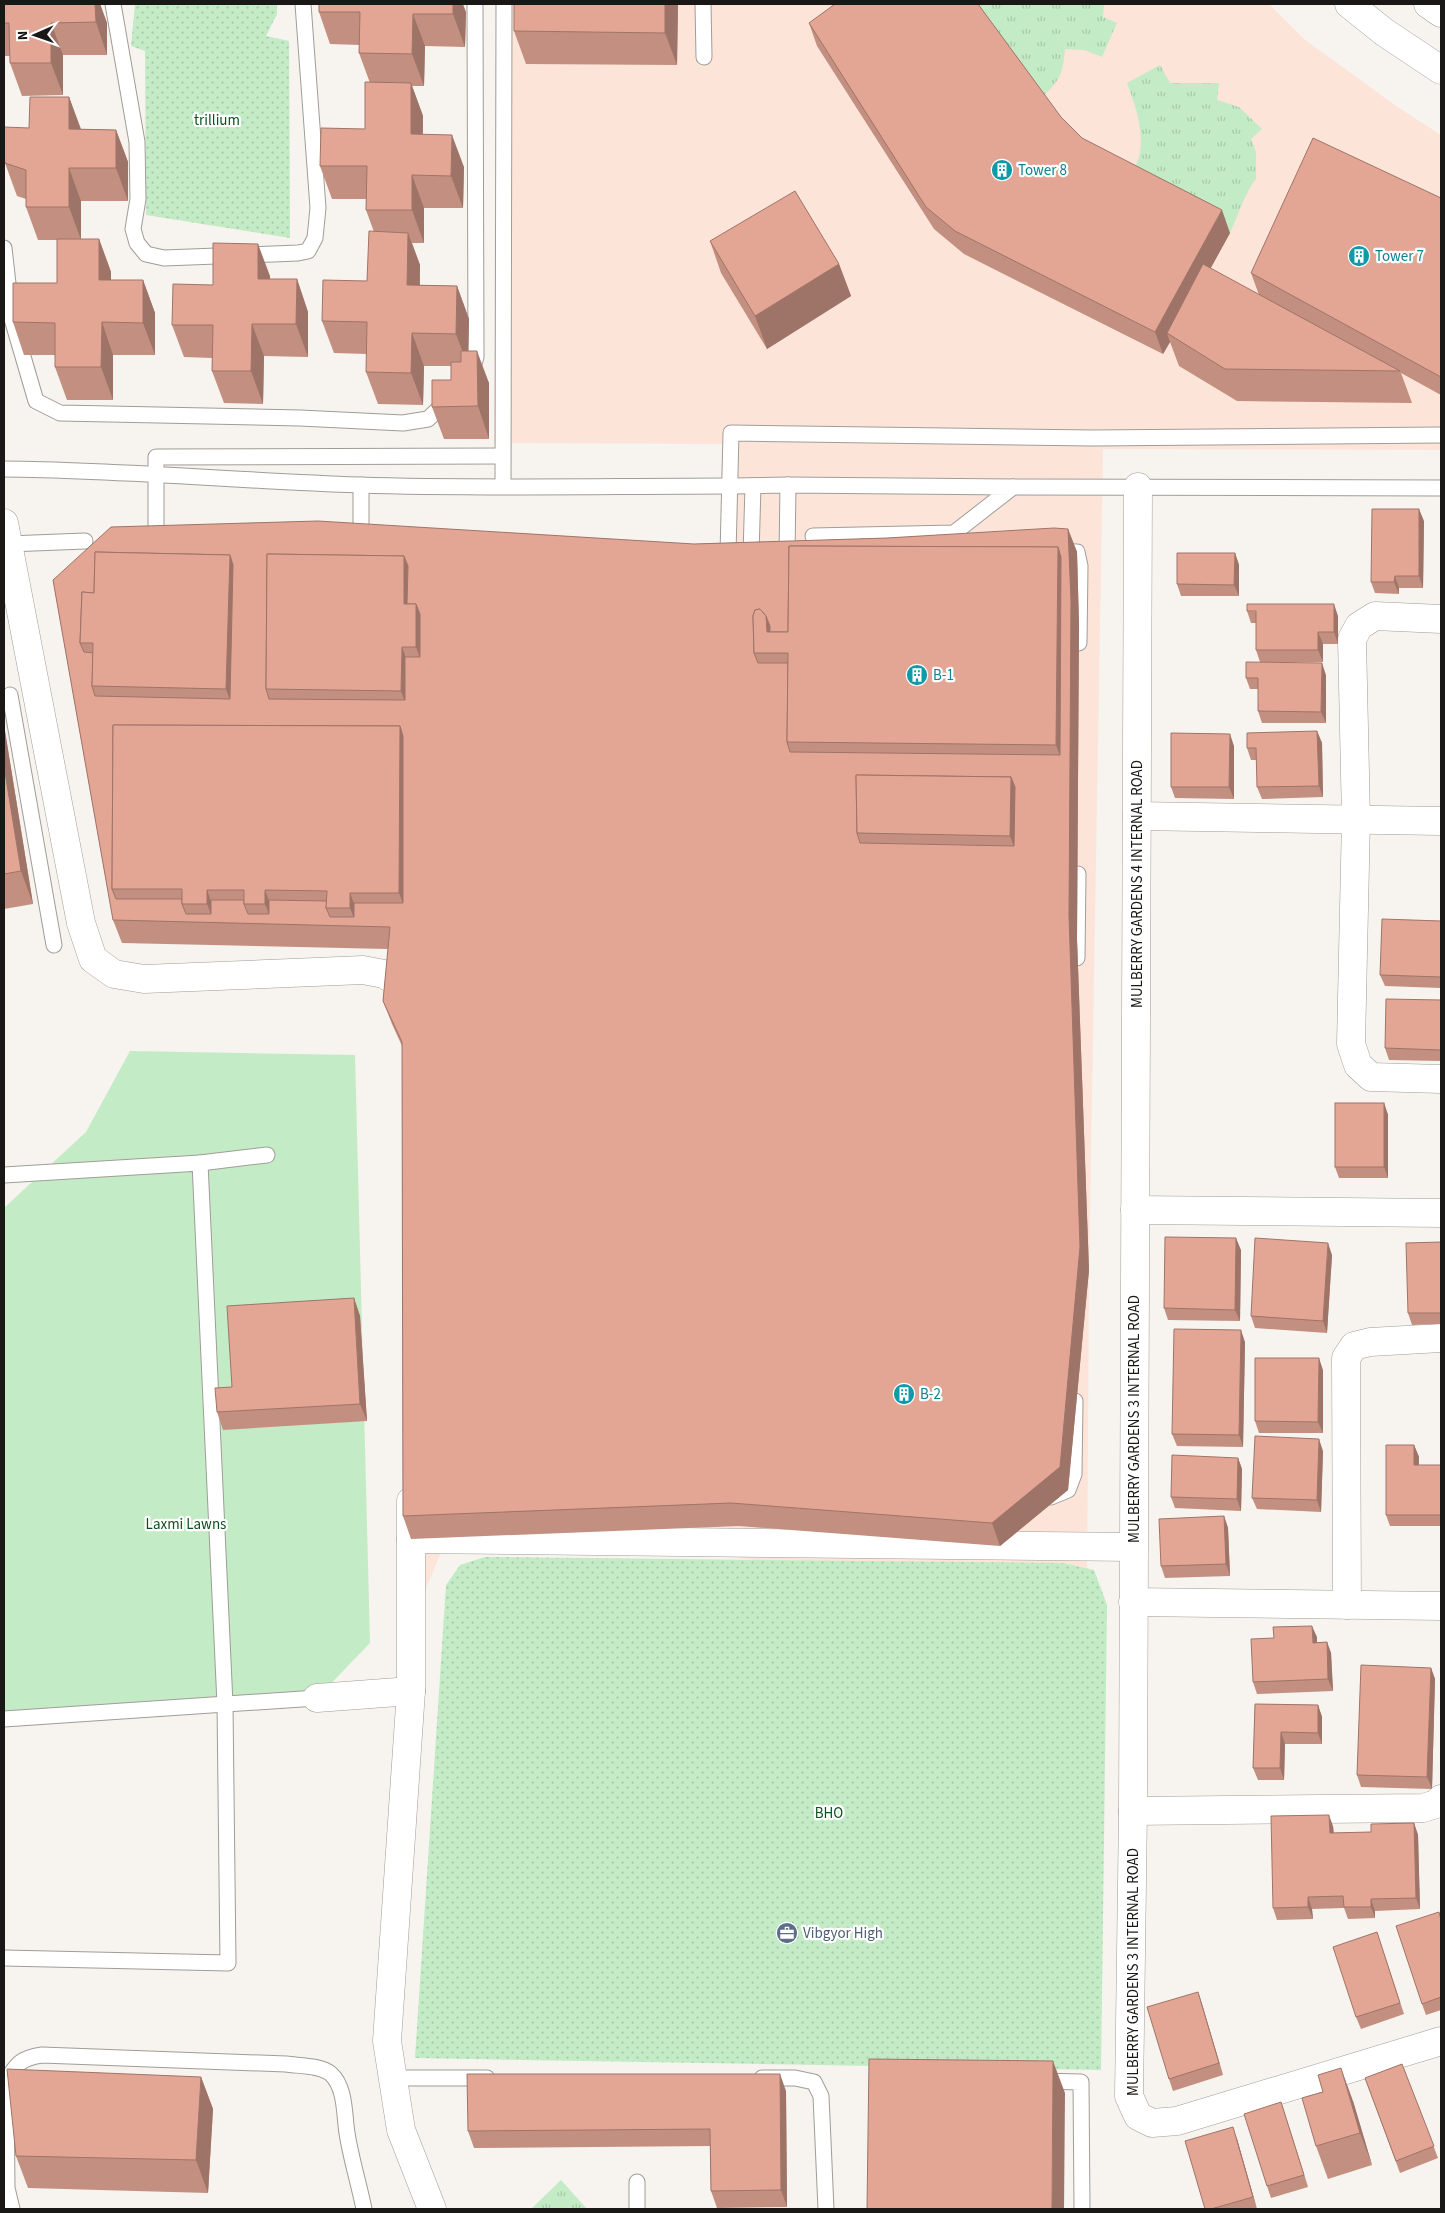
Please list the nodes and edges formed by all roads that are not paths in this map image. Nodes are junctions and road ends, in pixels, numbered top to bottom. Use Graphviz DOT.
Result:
graph roads {
  1 [pos="113,4"];
  2 [pos="303,4"];
  3 [pos="475,4"];
  4 [pos="504,4"];
  5 [pos="704,4"];
  6 [pos="1349,4"];
  7 [pos="1428,4"];
  8 [pos="1441,13"];
  9 [pos="704,57"];
  10 [pos="1441,70"];
  11 [pos="4,248"];
  12 [pos="1441,435"];
  13 [pos="502,456"];
  14 [pos="4,469"];
  15 [pos="156,475"];
  16 [pos="788,484"];
  17 [pos="361,485"];
  18 [pos="503,486"];
  19 [pos="731,486"];
  20 [pos="753,486"];
  21 [pos="1014,487"];
  22 [pos="1138,487"];
  23 [pos="1441,488"];
  24 [pos="6,534"];
  25 [pos="813,536"];
  26 [pos="84,541"];
  27 [pos="175,542"];
  28 [pos="344,544"];
  29 [pos="1043,551"];
  30 [pos="709,553"];
  31 [pos="728,554"];
  32 [pos="751,560"];
  33 [pos="1441,619"];
  34 [pos="1079,653"];
  35 [pos="17,694"];
  36 [pos="1137,816"];
  37 [pos="1356,819"];
  38 [pos="1441,821"];
  39 [pos="1078,860"];
  40 [pos="54,945"];
  41 [pos="1077,969"];
  42 [pos="402,1029"];
  43 [pos="1441,1079"];
  44 [pos="267,1155"];
  45 [pos="200,1162"];
  46 [pos="4,1175"];
  47 [pos="1441,1213"];
  48 [pos="1135,1223"];
  49 [pos="1441,1338"];
  50 [pos="1075,1384"];
  51 [pos="410,1479"];
  52 [pos="1034,1497"];
  53 [pos="412,1539"];
  54 [pos="1133,1547"];
  55 [pos="1133,1602"];
  56 [pos="1347,1605"];
  57 [pos="1441,1606"];
  58 [pos="411,1691"];
  59 [pos="316,1698"];
  60 [pos="225,1704"];
  61 [pos="4,1719"];
  62 [pos="1441,1799"];
  63 [pos="1133,1811"];
  64 [pos="4,1958"];
  65 [pos="1441,2041"];
  66 [pos="393,2078"];
  67 [pos="504,2078"];
  68 [pos="746,2078"];
  69 [pos="1022,2081"];
  70 [pos="637,2182"];
  71 [pos="12,2209"];
  72 [pos="364,2209"];
  73 [pos="432,2209"];
  74 [pos="637,2209"];
  75 [pos="826,2209"];
  76 [pos="1082,2209"];
  1 -- 2 [label="lane"];
  3 -- 11 [label="lane"];
  4 -- 13 [label="lane"];
  5 -- 9 [label="lane"];
  6 -- 10 [label="street"];
  7 -- 8 [label="street"];
  12 -- 19 [label="lane"];
  13 -- 15 [label="lane"];
  13 -- 18 [label="lane"];
  14 -- 15 [label="lane"];
  15 -- 17 [label="lane"];
  15 -- 27 [label="lane"];
  16 -- 20 [label="lane"];
  16 -- 21 [label="lane"];
  16 -- 32 [label="lane"];
  17 -- 18 [label="lane"];
  17 -- 28 [label="lane"];
  18 -- 19 [label="lane"];
  19 -- 20 [label="lane"];
  19 -- 31 [label="lane"];
  20 -- 32 [label="lane"];
  21 -- 22 [label="lane"];
  21 -- 25 [label="lane"];
  22 -- 23 [label="lane"];
  22 -- 36 [label="street, MULBERRY GARDENS 4 INTERNAL ROAD"];
  24 -- 26 [label="lane"];
  24 -- 35 [label="street"];
  29 -- 34 [label="lane"];
  30 -- 31 [label="lane"];
  31 -- 32 [label="lane"];
  33 -- 37 [label="street"];
  35 -- 40 [label="lane"];
  35 -- 42 [label="street"];
  36 -- 37 [label="street"];
  36 -- 48 [label="street, MULBERRY GARDENS 4 INTERNAL ROAD"];
  37 -- 38 [label="street"];
  37 -- 43 [label="street"];
  39 -- 41 [label="lane"];
  44 -- 45 [label="lane"];
  45 -- 46 [label="lane"];
  45 -- 60 [label="lane"];
  47 -- 48 [label="street"];
  48 -- 54 [label="street, MULBERRY GARDENS 3 INTERNAL ROAD"];
  49 -- 56 [label="street"];
  50 -- 52 [label="lane"];
  51 -- 53 [label="street"];
  53 -- 54 [label="street"];
  53 -- 58 [label="street"];
  54 -- 55 [label="street, MULBERRY GARDENS 3 INTERNAL ROAD"];
  55 -- 56 [label="street"];
  55 -- 63 [label="street, MULBERRY GARDENS 3 INTERNAL ROAD"];
  56 -- 57 [label="street"];
  58 -- 59 [label="street"];
  58 -- 66 [label="street"];
  59 -- 60 [label="lane"];
  60 -- 61 [label="lane"];
  60 -- 64 [label="lane"];
  62 -- 63 [label="street"];
  63 -- 65 [label="street, MULBERRY GARDENS 3 INTERNAL ROAD"];
  66 -- 67 [label="lane"];
  66 -- 73 [label="street"];
  68 -- 75 [label="lane"];
  69 -- 76 [label="lane"];
  70 -- 74 [label="lane"];
  71 -- 72 [label="lane"];
}
